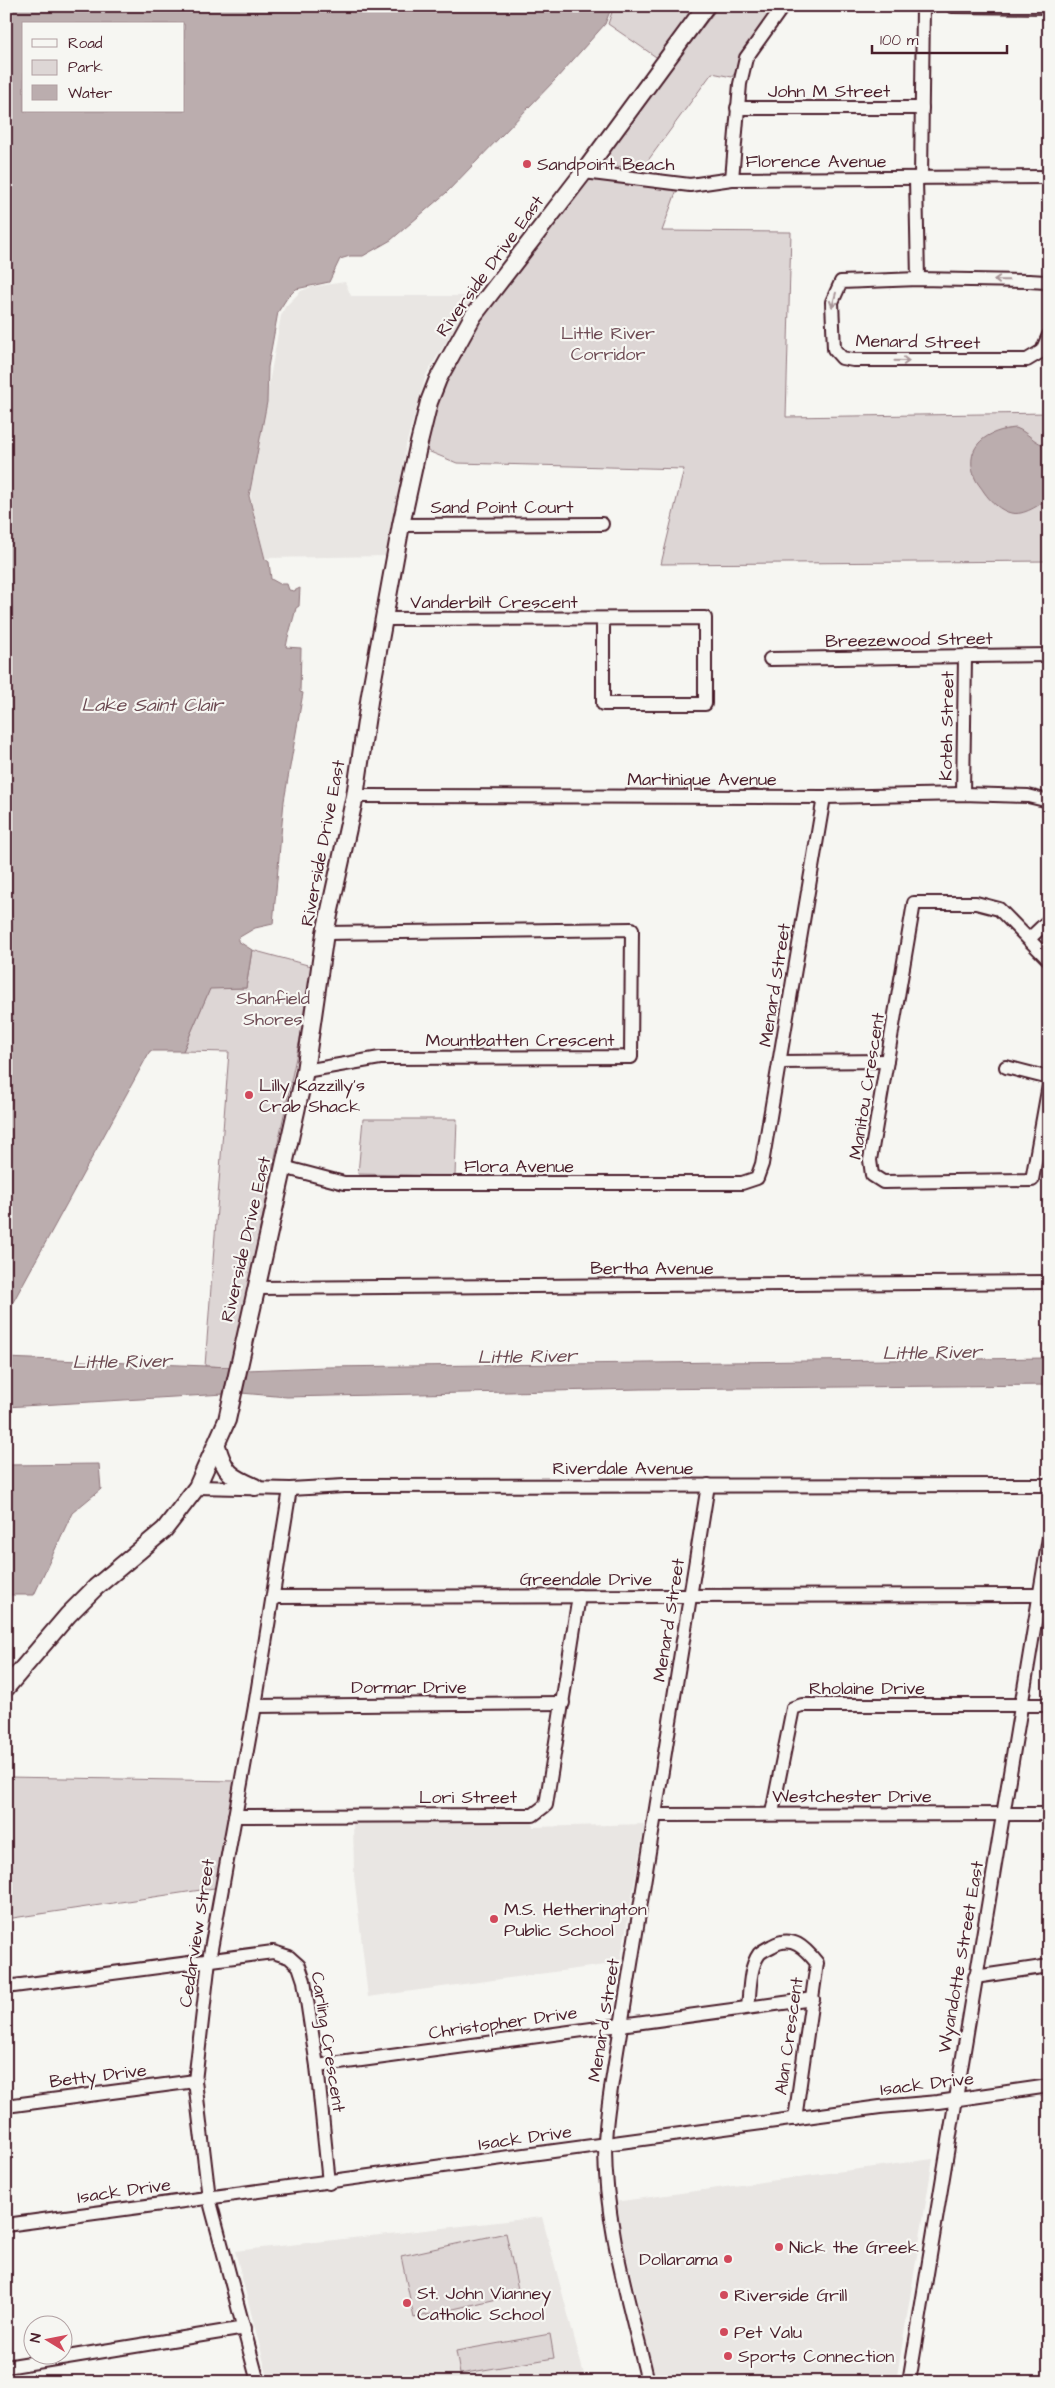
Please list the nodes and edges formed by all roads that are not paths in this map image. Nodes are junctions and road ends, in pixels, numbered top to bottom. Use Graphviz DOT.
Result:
graph roads {
  1 [pos="706,6"];
  2 [pos="783,6"];
  3 [pos="923,6"];
  4 [pos="952,6"];
  5 [pos="1049,8"];
  6 [pos="737,108"];
  7 [pos="922,108"];
  8 [pos="584,172"];
  9 [pos="1049,177"];
  10 [pos="919,178"];
  11 [pos="732,179"];
  12 [pos="918,279"];
  13 [pos="1049,285"];
  14 [pos="1049,335"];
  15 [pos="602,524"];
  16 [pos="401,525"];
  17 [pos="385,619"];
  18 [pos="603,620"];
  19 [pos="1049,655"];
  20 [pos="965,657"];
  21 [pos="770,659"];
  22 [pos="963,794"];
  23 [pos="354,796"];
  24 [pos="824,797"];
  25 [pos="1049,801"];
  26 [pos="1049,920"];
  27 [pos="326,933"];
  28 [pos="1029,939"];
  29 [pos="1049,960"];
  30 [pos="887,1061"];
  31 [pos="780,1062"];
  32 [pos="1006,1067"];
  33 [pos="305,1071"];
  34 [pos="1049,1078"];
  35 [pos="1049,1085"];
  36 [pos="283,1167"];
  37 [pos="757,1178"];
  38 [pos="1049,1282"];
  39 [pos="255,1288"];
  40 [pos="217,1446"];
  41 [pos="708,1485"];
  42 [pos="1049,1485"];
  43 [pos="197,1487"];
  44 [pos="255,1487"];
  45 [pos="290,1488"];
  46 [pos="1049,1538"];
  47 [pos="1044,1595"];
  48 [pos="579,1596"];
  49 [pos="691,1596"];
  50 [pos="273,1597"];
  51 [pos="67,1630"];
  52 [pos="6,1689"];
  53 [pos="563,1703"];
  54 [pos="1021,1705"];
  55 [pos="1049,1705"];
  56 [pos="255,1706"];
  57 [pos="772,1813"];
  58 [pos="1004,1813"];
  59 [pos="1049,1814"];
  60 [pos="655,1815"];
  61 [pos="235,1816"];
  62 [pos="208,1960"];
  63 [pos="1049,1966"];
  64 [pos="975,1977"];
  65 [pos="6,1987"];
  66 [pos="813,1999"];
  67 [pos="748,2007"];
  68 [pos="621,2024"];
  69 [pos="317,2066"];
  70 [pos="195,2081"];
  71 [pos="1049,2086"];
  72 [pos="956,2099"];
  73 [pos="6,2106"];
  74 [pos="795,2119"];
  75 [pos="604,2145"];
  76 [pos="329,2183"];
  77 [pos="209,2198"];
  78 [pos="6,2225"];
  79 [pos="245,2328"];
  80 [pos="6,2367"];
  81 [pos="258,2382"];
  82 [pos="648,2382"];
  83 [pos="909,2382"];
  1 -- 8 [label="main road, Riverside Drive East"];
  2 -- 6 [label="street"];
  3 -- 7 [label="street"];
  4 -- 5 [label="street"];
  6 -- 7 [label="street, John M Street"];
  6 -- 11 [label="street"];
  7 -- 10 [label="street"];
  8 -- 11 [label="street, Florence Avenue"];
  8 -- 16 [label="main road, Riverside Drive East"];
  9 -- 10 [label="street, Florence Avenue"];
  10 -- 11 [label="street, Florence Avenue"];
  10 -- 12 [label="street"];
  13 -- 12 [label="street, Menard Street, one-way"];
  12 -- 14 [label="street, Menard Street, one-way"];
  15 -- 16 [label="street, Sand Point Court"];
  16 -- 17 [label="main road, Riverside Drive East"];
  17 -- 18 [label="street, Vanderbilt Crescent"];
  17 -- 23 [label="main road, Riverside Drive East"];
  18 -- 18 [label="street, Vanderbilt Crescent"];
  19 -- 20 [label="street, Breezewood Street"];
  20 -- 21 [label="street, Breezewood Street"];
  20 -- 22 [label="street, Koteh Street"];
  22 -- 24 [label="street, Martinique Avenue"];
  22 -- 25 [label="street, Martinique Avenue"];
  23 -- 24 [label="street, Martinique Avenue"];
  23 -- 27 [label="main road, Riverside Drive East"];
  24 -- 31 [label="street, Menard Street"];
  26 -- 28 [label="street"];
  27 -- 33 [label="main road, Riverside Drive East"];
  27 -- 33 [label="street, Mountbatten Crescent"];
  28 -- 29 [label="street, Manitou Crescent"];
  28 -- 30 [label="street, Manitou Crescent"];
  30 -- 31 [label="street"];
  30 -- 35 [label="street, Manitou Crescent"];
  31 -- 37 [label="street, Menard Street"];
  32 -- 34 [label="street"];
  33 -- 36 [label="main road, Riverside Drive East"];
  36 -- 37 [label="street, Flora Avenue"];
  36 -- 39 [label="main road, Riverside Drive East"];
  38 -- 39 [label="street, Bertha Avenue"];
  39 -- 40 [label="main road, Riverside Drive East"];
  40 -- 43 [label="main road, Riverside Drive East"];
  40 -- 44 [label="main road"];
  41 -- 42 [label="street, Riverdale Avenue"];
  41 -- 45 [label="street, Riverdale Avenue"];
  41 -- 49 [label="street, Menard Street"];
  43 -- 44 [label="street, Riverdale Avenue"];
  43 -- 52 [label="main road, Riverside Drive East"];
  44 -- 45 [label="street, Riverdale Avenue"];
  45 -- 50 [label="street, Cedarview Street"];
  46 -- 47 [label="street, Wyandotte Street East"];
  47 -- 49 [label="street, Greendale Drive"];
  47 -- 54 [label="street, Wyandotte Street East"];
  48 -- 49 [label="street, Greendale Drive"];
  48 -- 50 [label="street, Greendale Drive"];
  48 -- 53 [label="street, Lori Street"];
  49 -- 60 [label="street, Menard Street"];
  50 -- 56 [label="street, Cedarview Street"];
  51 -- 52 [label="main road"];
  53 -- 56 [label="street, Dormar Drive"];
  53 -- 61 [label="street, Lori Street"];
  54 -- 55 [label="street, Rholaine Drive"];
  54 -- 57 [label="street, Rholaine Drive"];
  54 -- 58 [label="street, Wyandotte Street East"];
  56 -- 61 [label="street, Cedarview Street"];
  57 -- 58 [label="street, Westchester Drive"];
  57 -- 60 [label="street, Westchester Drive"];
  58 -- 59 [label="street, Westchester Drive"];
  58 -- 64 [label="street, Wyandotte Street East"];
  60 -- 68 [label="street, Menard Street"];
  61 -- 62 [label="street, Cedarview Street"];
  62 -- 65 [label="street, Carling Crescent"];
  62 -- 69 [label="street, Carling Crescent"];
  62 -- 70 [label="street, Cedarview Street"];
  63 -- 64 [label="street"];
  64 -- 72 [label="street, Wyandotte Street East"];
  66 -- 67 [label="street, Christopher Drive"];
  66 -- 67 [label="street, Alan Crescent"];
  66 -- 74 [label="street, Alan Crescent"];
  67 -- 68 [label="street, Christopher Drive"];
  68 -- 69 [label="street, Christopher Drive"];
  68 -- 75 [label="street, Menard Street"];
  69 -- 76 [label="street, Carling Crescent"];
  70 -- 73 [label="street, Betty Drive"];
  70 -- 77 [label="street, Cedarview Street"];
  71 -- 72 [label="street, Isack Drive"];
  72 -- 74 [label="street, Isack Drive"];
  72 -- 83 [label="street, Wyandotte Street East"];
  74 -- 75 [label="street, Isack Drive"];
  75 -- 76 [label="street, Isack Drive"];
  75 -- 82 [label="street, Menard Street"];
  76 -- 77 [label="street, Isack Drive"];
  77 -- 78 [label="street, Isack Drive"];
  77 -- 79 [label="street, Cedarview Street"];
  79 -- 80 [label="street"];
  79 -- 81 [label="street, Cedarview Street"];
}
